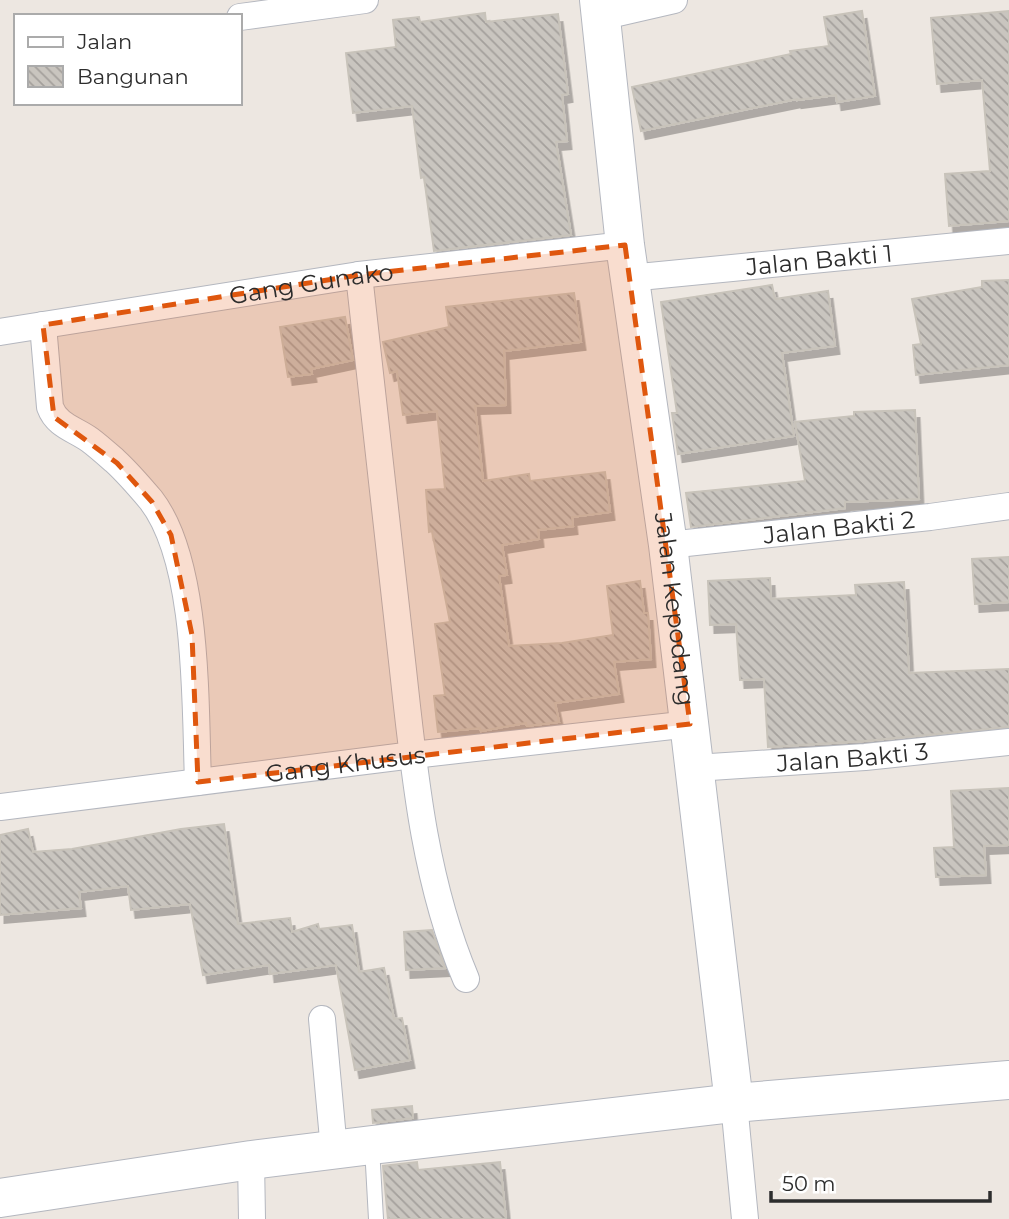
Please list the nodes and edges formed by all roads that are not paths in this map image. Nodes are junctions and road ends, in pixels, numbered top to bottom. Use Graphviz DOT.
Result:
graph roads {
  1 [pos="365,0"];
  2 [pos="674,0"];
  3 [pos="600,9"];
  4 [pos="242,17"];
  5 [pos="1009,241"];
  6 [pos="627,261"];
  7 [pos="359,275"];
  8 [pos="43,325"];
  9 [pos="0,332"];
  10 [pos="1009,506"];
  11 [pos="668,545"];
  12 [pos="690,724"];
  13 [pos="1009,742"];
  14 [pos="413,755"];
  15 [pos="695,768"];
  16 [pos="198,782"];
  17 [pos="0,807"];
  18 [pos="466,979"];
  19 [pos="322,1019"];
  20 [pos="1009,1080"];
  21 [pos="734,1103"];
  22 [pos="372,1145"];
  23 [pos="334,1150"];
  24 [pos="251,1160"];
  25 [pos="0,1198"];
  26 [pos="252,1219"];
  27 [pos="376,1219"];
  28 [pos="745,1219"];
  1 -- 4 [label="street"];
  2 -- 3 [label="street"];
  3 -- 6 [label="street, Jalan Kepodang"];
  5 -- 6 [label="street, Jalan Bakti 1"];
  6 -- 7 [label="street, Gang Gunako"];
  6 -- 11 [label="street, Jalan Kepodang"];
  7 -- 8 [label="street, Gang Gunako"];
  7 -- 14 [label="street"];
  8 -- 9 [label="street, Gang Gunako"];
  8 -- 16 [label="street"];
  10 -- 11 [label="street, Jalan Bakti 2"];
  11 -- 12 [label="street, Jalan Kepodang"];
  12 -- 14 [label="street, Gang Khusus"];
  12 -- 15 [label="street, Jalan Kepodang"];
  13 -- 15 [label="street, Jalan Bakti 3"];
  14 -- 16 [label="street, Gang Khusus"];
  14 -- 18 [label="street"];
  15 -- 21 [label="street, Jalan Kepodang"];
  16 -- 17 [label="street, Gang Khusus"];
  19 -- 23 [label="street"];
  20 -- 21 [label="street"];
  21 -- 22 [label="street"];
  21 -- 28 [label="street, Jalan Kepodang"];
  22 -- 23 [label="street"];
  22 -- 27 [label="lane"];
  23 -- 24 [label="street"];
  24 -- 25 [label="street"];
  24 -- 26 [label="street"];
}
